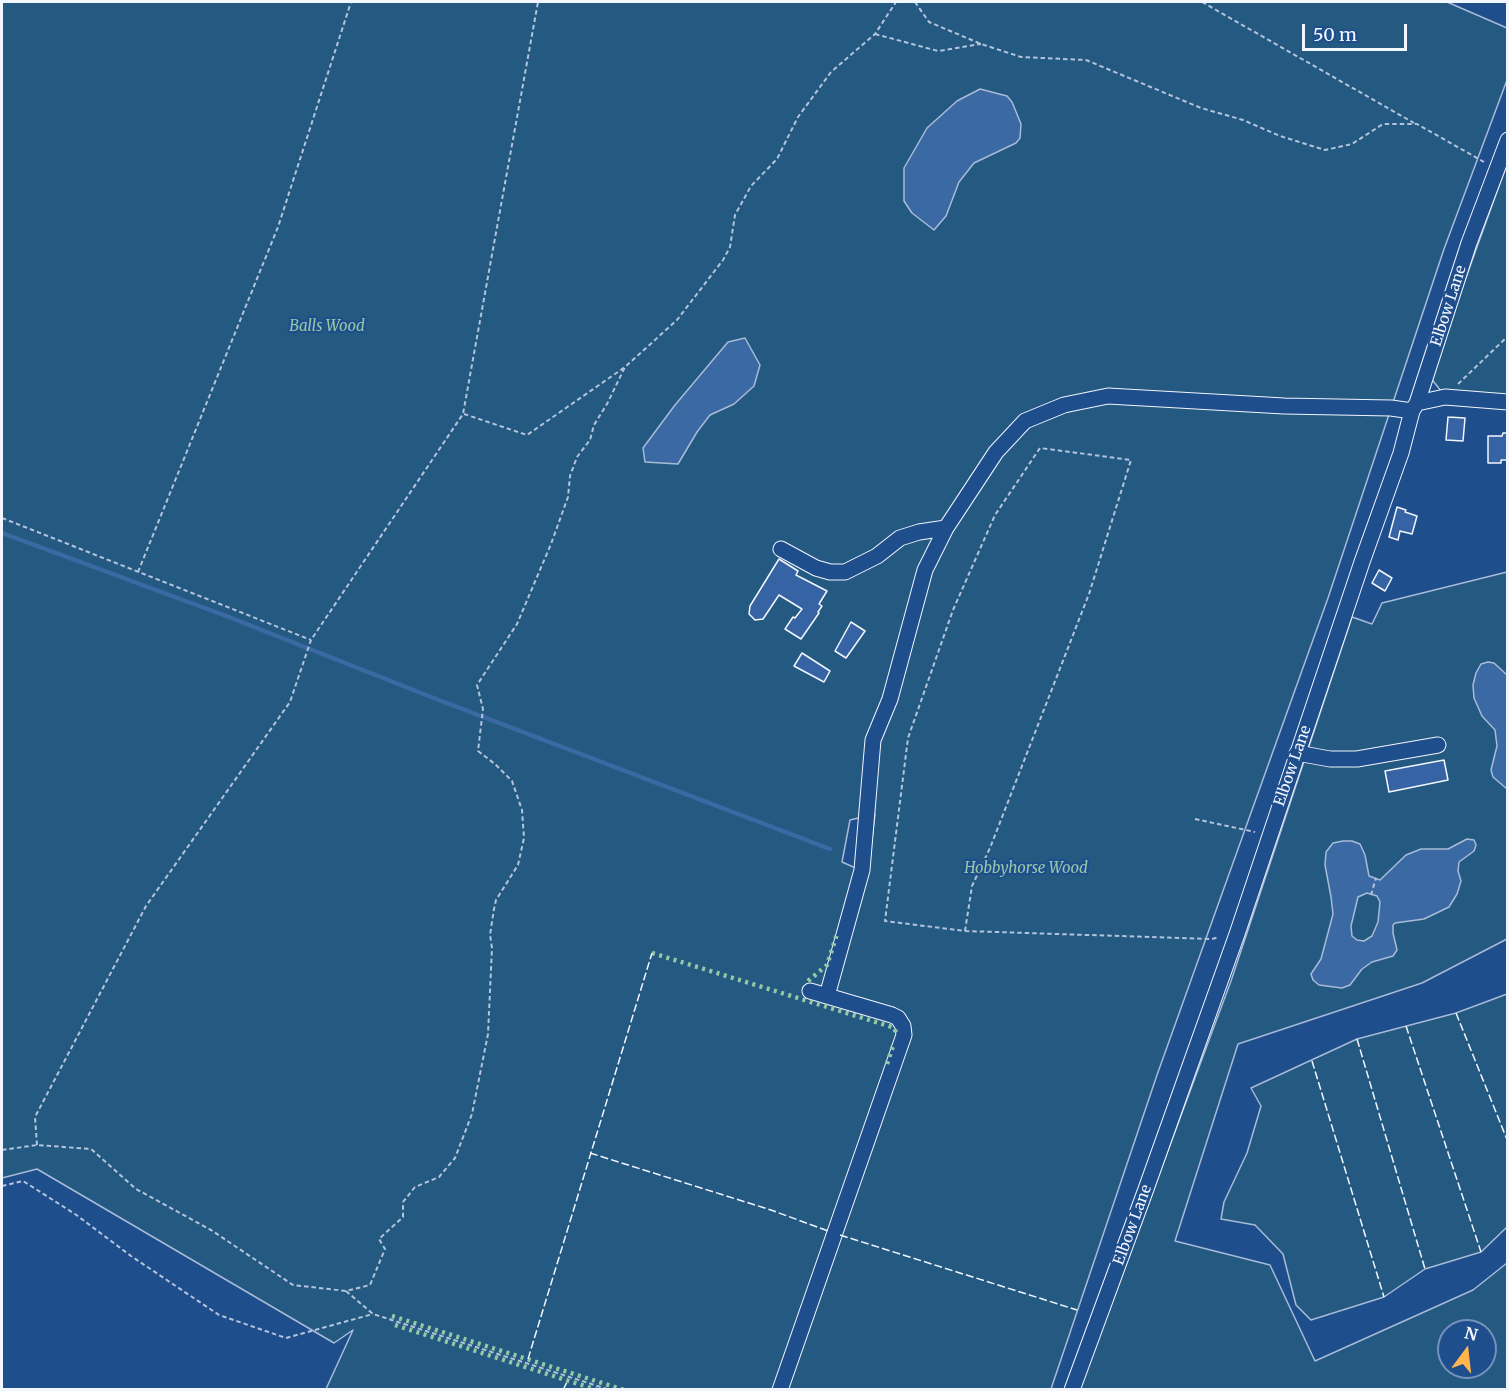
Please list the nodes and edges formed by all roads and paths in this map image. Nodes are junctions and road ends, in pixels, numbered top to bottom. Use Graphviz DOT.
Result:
graph roads {
  1 [pos="351,2"];
  2 [pos="538,2"];
  3 [pos="896,2"];
  4 [pos="915,2"];
  5 [pos="1202,2"];
  6 [pos="875,34"];
  7 [pos="981,44"];
  8 [pos="1417,124"];
  9 [pos="1508,140"];
  10 [pos="1497,169"];
  11 [pos="1508,336"];
  12 [pos="625,367"];
  13 [pos="1445,397"];
  14 [pos="1508,402"];
  15 [pos="1415,407"];
  16 [pos="463,414"];
  17 [pos="2,518"];
  18 [pos="946,528"];
  19 [pos="781,549"];
  20 [pos="138,572"];
  21 [pos="311,640"];
  22 [pos="1438,745"];
  23 [pos="1297,753"];
  24 [pos="1195,819"];
  25 [pos="1270,835"];
  26 [pos="1376,878"];
  27 [pos="1371,895"];
  28 [pos="965,931"];
  29 [pos="1237,934"];
  30 [pos="810,991"];
  31 [pos="827,996"];
  32 [pos="37,1145"];
  33 [pos="2,1150"];
  34 [pos="2,1186"];
  35 [pos="346,1291"];
  36 [pos="373,1314"];
  37 [pos="610,1389"];
  38 [pos="780,1389"];
  39 [pos="1072,1389"];
  1 -- 20 [label="path"];
  2 -- 16 [label="path"];
  3 -- 6 [label="path"];
  4 -- 7 [label="path"];
  5 -- 8 [label="path"];
  6 -- 7 [label="path"];
  6 -- 12 [label="path"];
  7 -- 8 [label="path"];
  8 -- 10 [label="path"];
  9 -- 10 [label="lane, Elbow Lane"];
  10 -- 15 [label="lane, Elbow Lane"];
  11 -- 13 [label="path"];
  12 -- 16 [label="path"];
  12 -- 35 [label="path"];
  13 -- 14 [label="lane"];
  13 -- 15 [label="lane"];
  15 -- 18 [label="lane"];
  15 -- 23 [label="lane, Elbow Lane"];
  16 -- 21 [label="path"];
  17 -- 20 [label="path"];
  18 -- 19 [label="lane"];
  18 -- 31 [label="lane"];
  20 -- 21 [label="path"];
  21 -- 32 [label="path"];
  22 -- 23 [label="lane"];
  23 -- 25 [label="lane, Elbow Lane"];
  24 -- 25 [label="path"];
  25 -- 29 [label="lane, Elbow Lane"];
  26 -- 27 [label="path"];
  28 -- 28 [label="path"];
  28 -- 29 [label="path"];
  29 -- 39 [label="lane, Elbow Lane"];
  30 -- 31 [label="lane"];
  31 -- 38 [label="lane"];
  32 -- 33 [label="path"];
  32 -- 35 [label="path"];
  34 -- 36 [label="path"];
  35 -- 36 [label="path"];
  36 -- 37 [label="path"];
}
